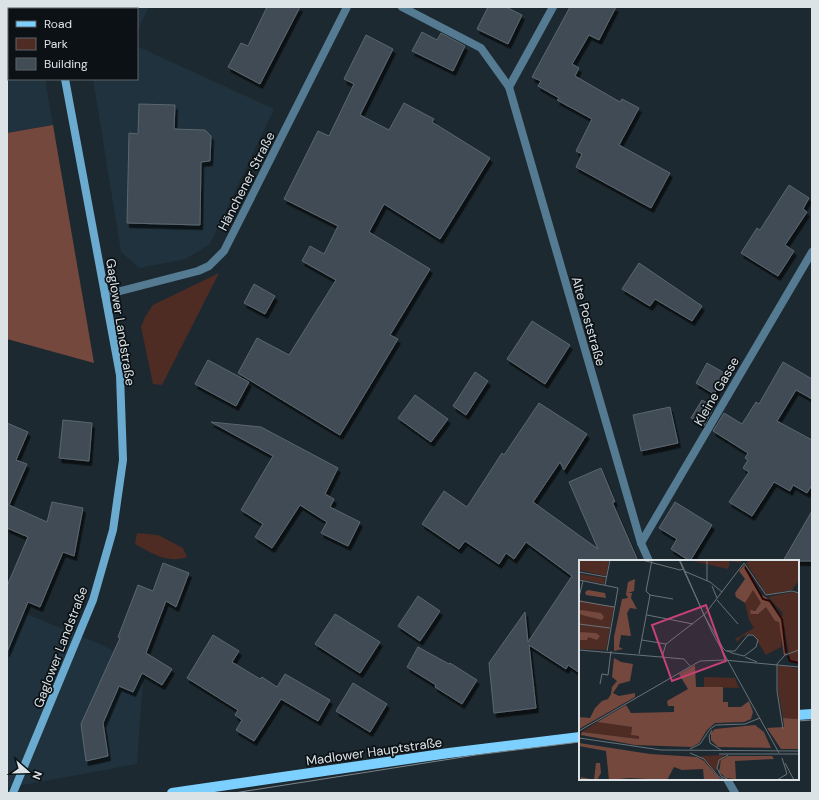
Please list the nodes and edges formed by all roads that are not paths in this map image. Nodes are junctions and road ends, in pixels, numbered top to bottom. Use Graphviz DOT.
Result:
graph roads {
  1 [pos="347,7"];
  2 [pos="402,7"];
  3 [pos="553,7"];
  4 [pos="65,80"];
  5 [pos="509,87"];
  6 [pos="812,252"];
  7 [pos="105,295"];
  8 [pos="641,543"];
  9 [pos="649,560"];
  10 [pos="812,714"];
  11 [pos="799,715"];
  12 [pos="579,737"];
  13 [pos="728,780"];
  14 [pos="13,793"];
  15 [pos="172,793"];
  16 [pos="735,793"];
  1 -- 7 [label="street, Hänchener Straße"];
  2 -- 5 [label="street, Alte Poststraße"];
  3 -- 5 [label="street"];
  4 -- 7 [label="main road, Gaglower Landstraße"];
  5 -- 8 [label="street, Alte Poststraße"];
  6 -- 8 [label="street, Kleine Gasse"];
  7 -- 14 [label="main road, Gaglower Landstraße"];
  8 -- 9 [label="street, Alte Poststraße"];
  10 -- 11 [label="main road"];
  12 -- 15 [label="main road, Madlower Hauptstraße"];
  13 -- 16 [label="street"];
}
